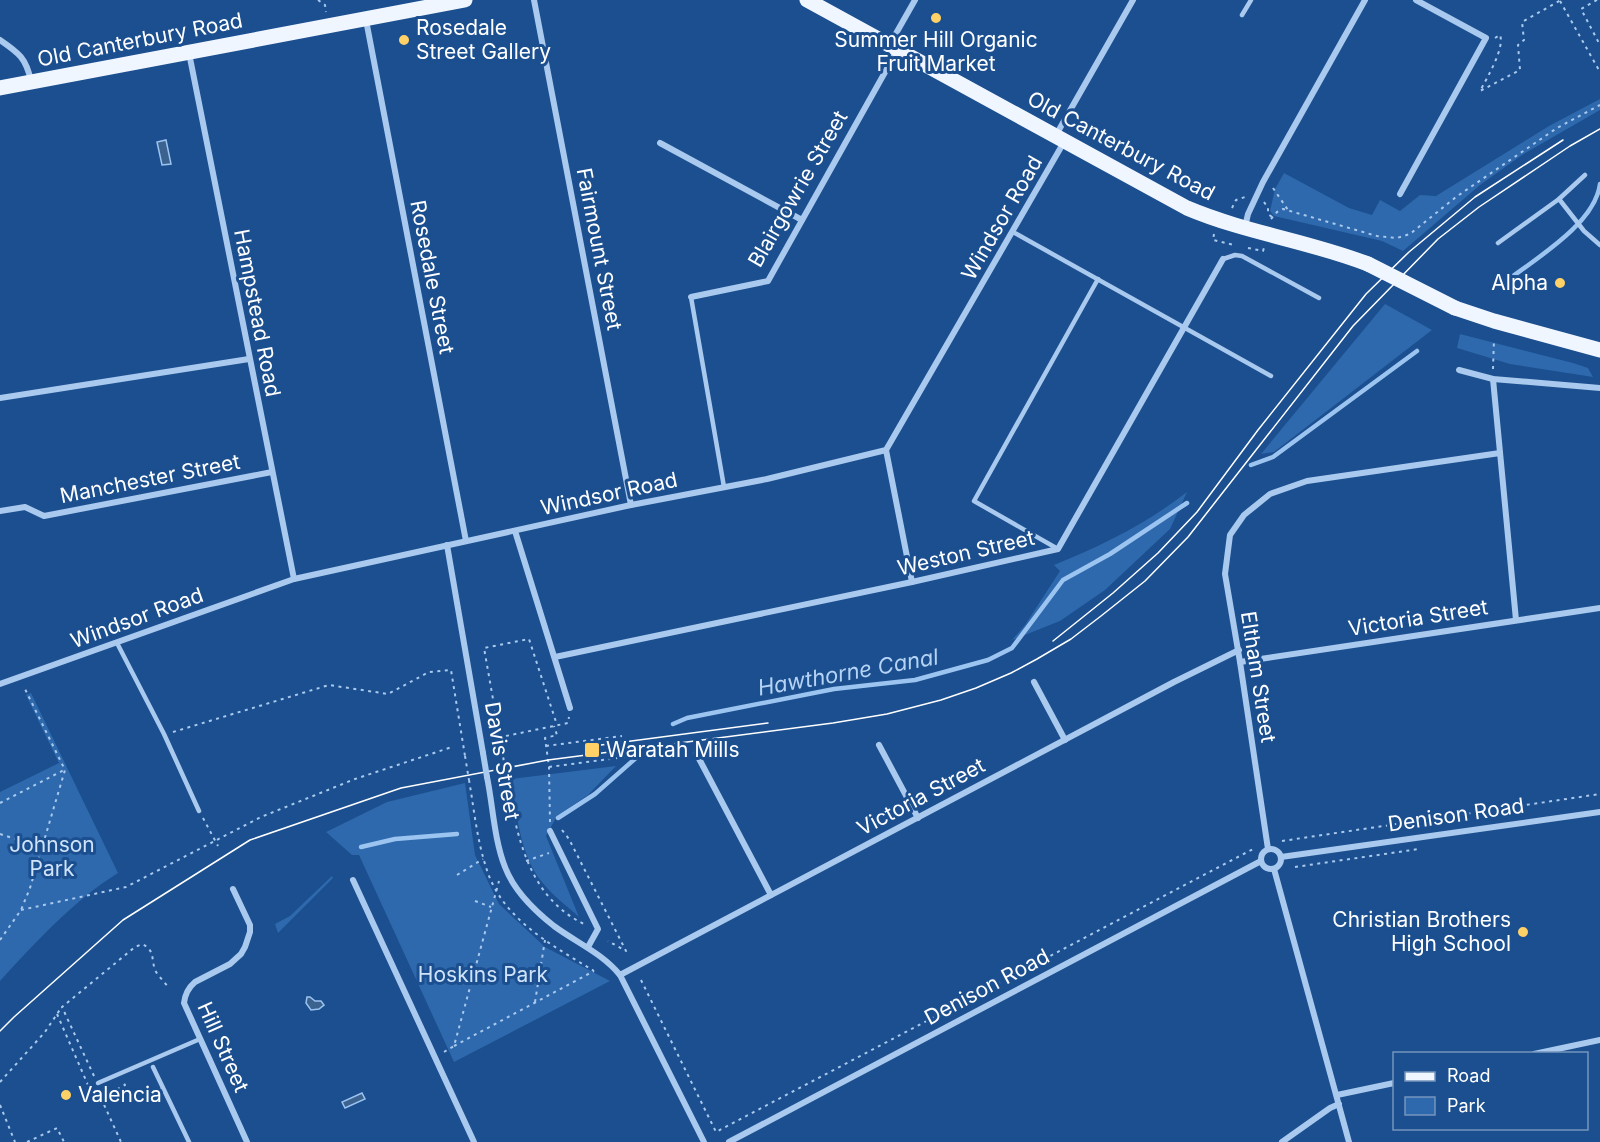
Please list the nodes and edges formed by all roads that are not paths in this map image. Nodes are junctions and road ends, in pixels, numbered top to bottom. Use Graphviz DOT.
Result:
graph roads {
  1 [pos="465,0"];
  2 [pos="534,0"];
  3 [pos="807,0"];
  4 [pos="915,0"];
  5 [pos="1132,0"];
  6 [pos="1251,0"];
  7 [pos="1365,0"];
  8 [pos="1416,0"];
  9 [pos="1242,15"];
  10 [pos="366,20"];
  11 [pos="0,40"];
  12 [pos="894,47"];
  13 [pos="189,53"];
  14 [pos="31,82"];
  15 [pos="0,88"];
  16 [pos="1060,138"];
  17 [pos="660,143"];
  18 [pos="1585,175"];
  19 [pos="1400,194"];
  20 [pos="1559,199"];
  21 [pos="802,220"];
  22 [pos="1245,227"];
  23 [pos="1013,232"];
  24 [pos="1498,243"];
  25 [pos="1600,245"];
  26 [pos="1223,259"];
  27 [pos="1098,279"];
  28 [pos="691,297"];
  29 [pos="1319,298"];
  30 [pos="1184,327"];
  31 [pos="1600,350"];
  32 [pos="249,359"];
  33 [pos="1459,370"];
  34 [pos="1271,376"];
  35 [pos="1493,379"];
  36 [pos="1600,388"];
  37 [pos="0,398"];
  38 [pos="886,450"];
  39 [pos="1500,453"];
  40 [pos="272,472"];
  41 [pos="724,487"];
  42 [pos="631,505"];
  43 [pos="0,511"];
  44 [pos="515,531"];
  45 [pos="466,541"];
  46 [pos="447,545"];
  47 [pos="1058,549"];
  48 [pos="294,579"];
  49 [pos="912,582"];
  50 [pos="1600,608"];
  51 [pos="1516,620"];
  52 [pos="117,643"];
  53 [pos="1239,650"];
  54 [pos="555,657"];
  55 [pos="1240,662"];
  56 [pos="1034,682"];
  57 [pos="0,684"];
  58 [pos="570,708"];
  59 [pos="1065,740"];
  60 [pos="879,745"];
  61 [pos="696,753"];
  62 [pos="199,811"];
  63 [pos="1600,812"];
  64 [pos="918,818"];
  65 [pos="550,831"];
  66 [pos="1268,849"];
  67 [pos="1281,857"];
  68 [pos="1261,861"];
  69 [pos="1274,869"];
  70 [pos="353,880"];
  71 [pos="233,889"];
  72 [pos="771,895"];
  73 [pos="588,947"];
  74 [pos="620,975"];
  75 [pos="200,1039"];
  76 [pos="1600,1040"];
  77 [pos="1539,1052"];
  78 [pos="153,1067"];
  79 [pos="98,1083"];
  80 [pos="1393,1083"];
  81 [pos="163,1089"];
  82 [pos="153,1093"];
  83 [pos="1337,1095"];
  84 [pos="1339,1104"];
  85 [pos="189,1142"];
  86 [pos="247,1142"];
  87 [pos="474,1142"];
  88 [pos="704,1142"];
  89 [pos="729,1142"];
  90 [pos="1282,1142"];
  91 [pos="1349,1142"];
  1 -- 10 [label="main road, Old Canterbury Road"];
  2 -- 42 [label="street, Fairmount Street"];
  3 -- 12 [label="main road, Old Canterbury Road"];
  4 -- 12 [label="street, Blairgowrie Street"];
  5 -- 16 [label="street, Windsor Road"];
  6 -- 9 [label="lane"];
  7 -- 22 [label="street"];
  8 -- 19 [label="street"];
  10 -- 13 [label="main road, Old Canterbury Road"];
  10 -- 45 [label="street, Rosedale Street"];
  11 -- 14 [label="street"];
  12 -- 16 [label="main road, Old Canterbury Road"];
  12 -- 21 [label="street, Blairgowrie Street"];
  13 -- 14 [label="main road, Old Canterbury Road"];
  13 -- 32 [label="street, Hampstead Road"];
  14 -- 15 [label="main road, Old Canterbury Road"];
  16 -- 22 [label="main road, Old Canterbury Road"];
  16 -- 23 [label="street, Windsor Road"];
  17 -- 21 [label="street"];
  18 -- 20 [label="lane"];
  20 -- 24 [label="lane"];
  20 -- 25 [label="lane"];
  21 -- 28 [label="street, Blairgowrie Street"];
  22 -- 31 [label="main road, Old Canterbury Road, bridge"];
  23 -- 27 [label="lane"];
  23 -- 38 [label="street, Windsor Road"];
  26 -- 29 [label="lane"];
  26 -- 30 [label="street, Weston Street"];
  27 -- 30 [label="lane"];
  27 -- 47 [label="lane"];
  28 -- 41 [label="lane"];
  30 -- 34 [label="lane"];
  30 -- 47 [label="street, Weston Street"];
  32 -- 37 [label="street"];
  32 -- 40 [label="street, Hampstead Road"];
  33 -- 35 [label="street"];
  35 -- 36 [label="street"];
  35 -- 39 [label="street"];
  38 -- 41 [label="street, Windsor Road"];
  38 -- 49 [label="street"];
  39 -- 51 [label="street"];
  39 -- 53 [label="street, Eltham Street"];
  40 -- 43 [label="street, Manchester Street"];
  40 -- 48 [label="street, Hampstead Road"];
  41 -- 42 [label="street, Windsor Road"];
  42 -- 44 [label="street, Windsor Road"];
  44 -- 45 [label="street, Windsor Road"];
  44 -- 54 [label="street"];
  45 -- 46 [label="street, Windsor Road"];
  46 -- 48 [label="street, Windsor Road"];
  46 -- 73 [label="street, Davis Street, bridge"];
  47 -- 49 [label="street, Weston Street"];
  48 -- 52 [label="street, Windsor Road"];
  49 -- 54 [label="street, Weston Street"];
  50 -- 51 [label="street, Victoria Street"];
  51 -- 55 [label="street, Victoria Street"];
  52 -- 57 [label="street, Windsor Road"];
  52 -- 62 [label="lane"];
  53 -- 55 [label="street, Eltham Street"];
  53 -- 59 [label="street, Victoria Street"];
  54 -- 58 [label="street"];
  55 -- 66 [label="street, Eltham Street"];
  56 -- 59 [label="street"];
  59 -- 64 [label="street, Victoria Street"];
  60 -- 64 [label="street"];
  61 -- 72 [label="street"];
  63 -- 67 [label="street, Denison Road"];
  64 -- 72 [label="street, Victoria Street"];
  65 -- 73 [label="street, Davis Street"];
  66 -- 67 [label="street"];
  66 -- 68 [label="street"];
  67 -- 69 [label="street"];
  68 -- 69 [label="street"];
  68 -- 89 [label="street, Denison Road"];
  69 -- 83 [label="street"];
  70 -- 87 [label="street"];
  71 -- 75 [label="street, Hill Street"];
  72 -- 74 [label="street, Victoria Street"];
  73 -- 74 [label="street, Davis Street"];
  74 -- 88 [label="street, Davis Street"];
  75 -- 79 [label="lane"];
  75 -- 86 [label="street, Hill Street"];
  76 -- 77 [label="street"];
  78 -- 81 [label="lane"];
  80 -- 83 [label="street"];
  81 -- 82 [label="lane"];
  81 -- 85 [label="lane"];
  83 -- 84 [label="street"];
  84 -- 90 [label="street"];
  84 -- 91 [label="street"];
}
